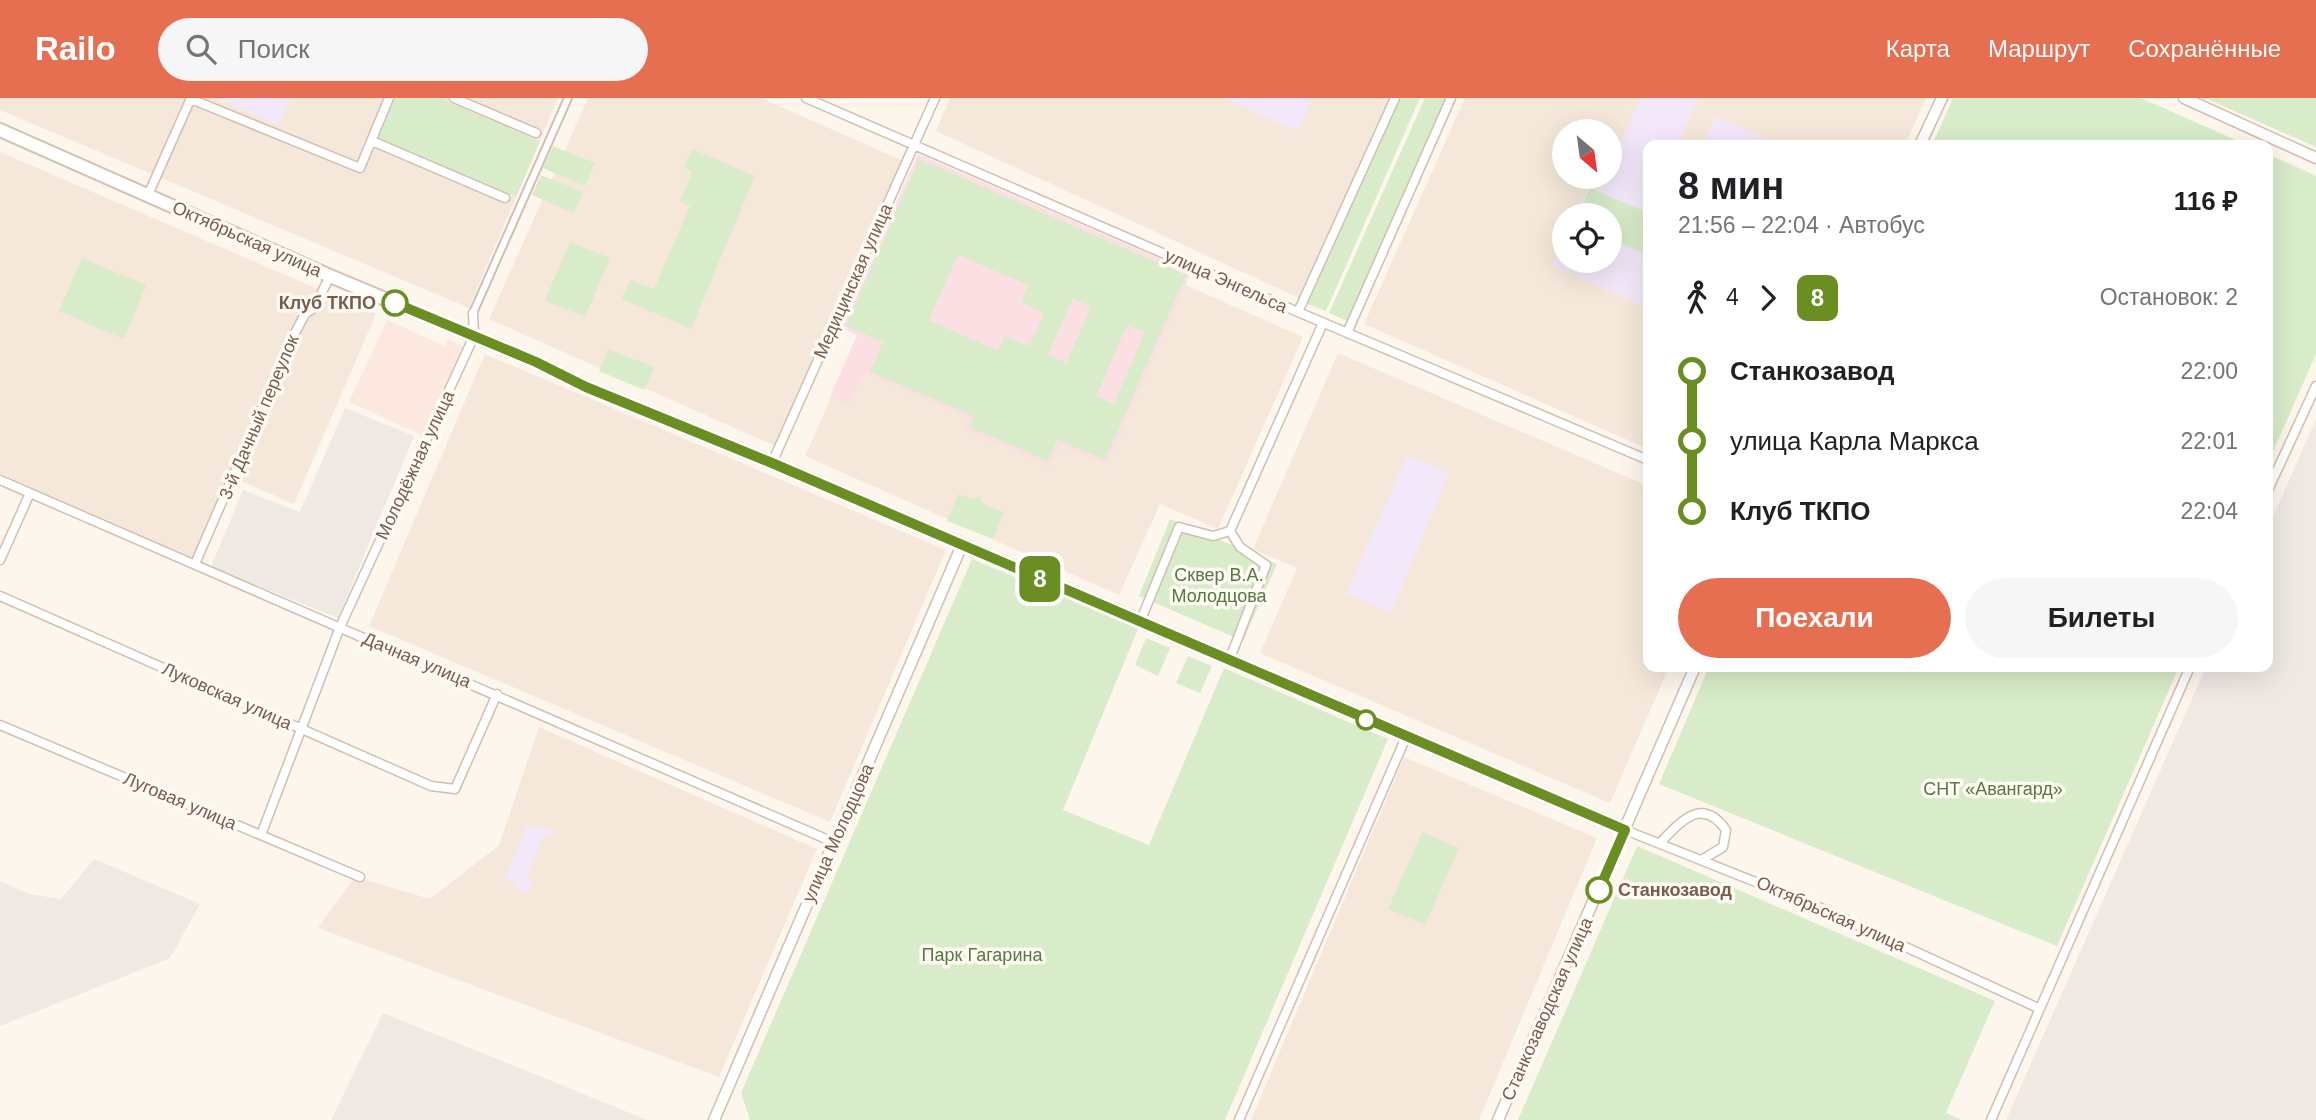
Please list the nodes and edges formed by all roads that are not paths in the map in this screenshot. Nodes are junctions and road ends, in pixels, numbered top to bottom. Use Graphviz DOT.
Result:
graph roads {
  1 [pos="191,98"];
  2 [pos="389,98"];
  3 [pos="453,98"];
  4 [pos="568,98"];
  5 [pos="806,98"];
  6 [pos="935,98"];
  7 [pos="1395,98"];
  8 [pos="1451,98"];
  9 [pos="1942,98"];
  10 [pos="2183,98"];
  11 [pos="0,130"];
  12 [pos="536,133"];
  13 [pos="1922,140"];
  14 [pos="372,141"];
  15 [pos="914,145"];
  16 [pos="2316,158"];
  17 [pos="148,195"];
  18 [pos="505,198"];
  19 [pos="330,276"];
  20 [pos="1298,312"];
  21 [pos="473,313"];
  22 [pos="1323,323"];
  23 [pos="1347,332"];
  24 [pos="474,336"];
  25 [pos="2316,386"];
  26 [pos="1643,458"];
  27 [pos="772,463"];
  28 [pos="2273,479"];
  29 [pos="0,480"];
  30 [pos="30,493"];
  31 [pos="1230,531"];
  32 [pos="962,545"];
  33 [pos="0,560"];
  34 [pos="195,564"];
  35 [pos="0,596"];
  36 [pos="1140,622"];
  37 [pos="340,627"];
  38 [pos="1229,661"];
  39 [pos="1693,672"];
  40 [pos="2188,672"];
  41 [pos="497,694"];
  42 [pos="0,725"];
  43 [pos="302,730"];
  44 [pos="1406,737"];
  45 [pos="1625,830"];
  46 [pos="261,835"];
  47 [pos="833,842"];
  48 [pos="1660,843"];
  49 [pos="1703,859"];
  50 [pos="360,877"];
  51 [pos="2038,1008"];
  52 [pos="714,1120"];
  53 [pos="1239,1120"];
  54 [pos="1498,1120"];
  55 [pos="1990,1120"];
  1 -- 14 [label="street"];
  1 -- 17 [label="street"];
  2 -- 14 [label="street"];
  3 -- 12 [label="street"];
  4 -- 21 [label="street, Молодёжная улица"];
  5 -- 15 [label="street, улица Энгельса"];
  6 -- 15 [label="street, Медицинская улица"];
  7 -- 20 [label="street"];
  8 -- 23 [label="street"];
  9 -- 13 [label="street"];
  10 -- 16 [label="street"];
  11 -- 17 [label="main road, Октябрьская улица"];
  14 -- 18 [label="street"];
  15 -- 20 [label="street, улица Энгельса"];
  15 -- 27 [label="street, Медицинская улица"];
  17 -- 19 [label="main road, Октябрьская улица"];
  19 -- 24 [label="main road, Октябрьская улица"];
  19 -- 34 [label="street, 3-й Дачный переулок"];
  20 -- 22 [label="street, улица Энгельса"];
  21 -- 24 [label="street, Молодёжная улица"];
  22 -- 23 [label="street, улица Энгельса"];
  22 -- 31 [label="street"];
  23 -- 26 [label="street, улица Энгельса"];
  24 -- 27 [label="main road, Октябрьская улица"];
  24 -- 37 [label="street, Молодёжная улица"];
  25 -- 28 [label="street"];
  27 -- 32 [label="main road, Октябрьская улица"];
  29 -- 30 [label="street, Дачная улица"];
  30 -- 33 [label="street"];
  30 -- 34 [label="street, Дачная улица"];
  31 -- 36 [label="street"];
  31 -- 38 [label="street"];
  32 -- 36 [label="main road, Октябрьская улица"];
  32 -- 47 [label="street, улица Молодцова"];
  34 -- 37 [label="street, Дачная улица"];
  35 -- 43 [label="street, Луковская улица"];
  36 -- 38 [label="main road, Октябрьская улица"];
  37 -- 41 [label="street, Дачная улица"];
  37 -- 43 [label="street, Молодёжная улица"];
  38 -- 44 [label="main road, Октябрьская улица"];
  39 -- 45 [label="street, Станкозаводская улица"];
  40 -- 51 [label="street"];
  41 -- 43 [label="street, Луковская улица"];
  41 -- 47 [label="street, Дачная улица"];
  42 -- 46 [label="street, Луговая улица"];
  43 -- 46 [label="street, Молодёжная улица"];
  44 -- 45 [label="main road, Октябрьская улица"];
  44 -- 53 [label="street"];
  45 -- 48 [label="street, Октябрьская улица"];
  45 -- 54 [label="street, Станкозаводская улица"];
  46 -- 50 [label="street, Луговая улица"];
  47 -- 52 [label="street, улица Молодцова"];
  48 -- 49 [label="street, Октябрьская улица"];
  48 -- 49 [label="street"];
  49 -- 51 [label="street, Октябрьская улица"];
  51 -- 55 [label="street"];
}
